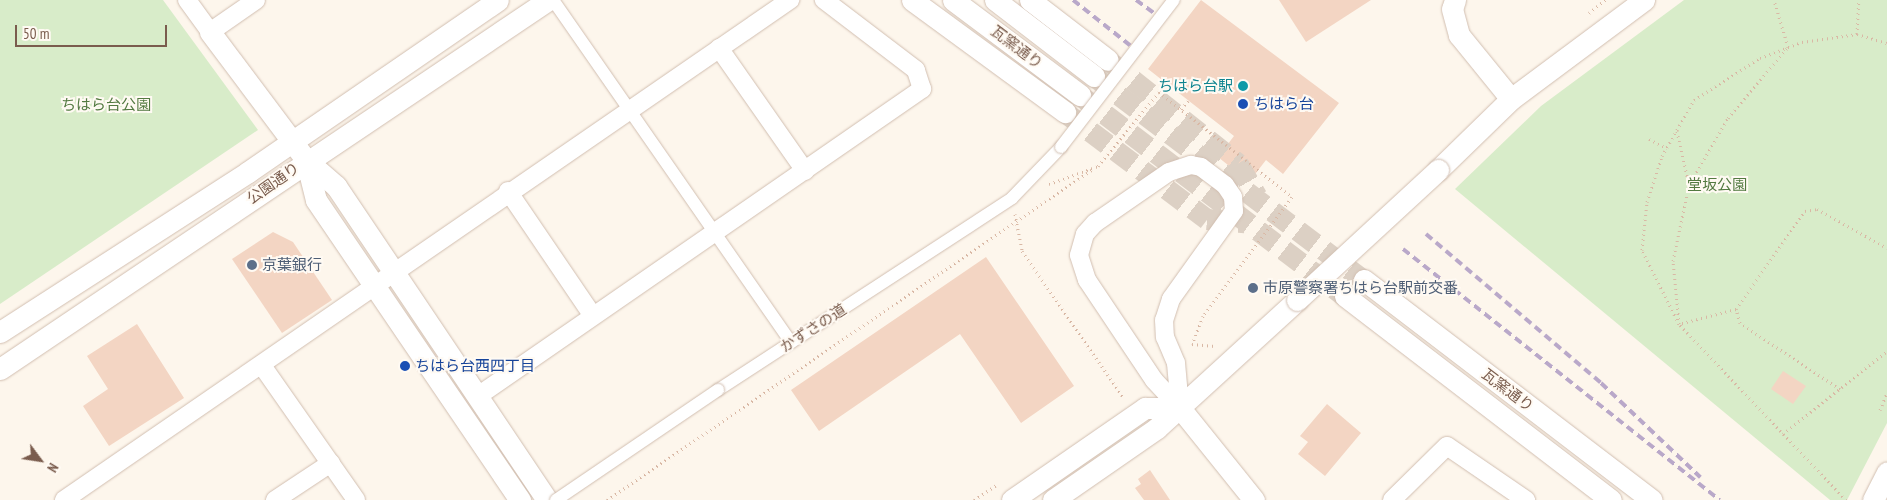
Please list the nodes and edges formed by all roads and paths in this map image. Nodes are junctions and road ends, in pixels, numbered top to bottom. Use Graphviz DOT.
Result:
graph roads {
  1 [pos="187,0"];
  2 [pos="256,0"];
  3 [pos="498,0"];
  4 [pos="548,0"];
  5 [pos="553,0"];
  6 [pos="790,0"];
  7 [pos="824,0"];
  8 [pos="912,0"];
  9 [pos="953,0"];
  10 [pos="995,0"];
  11 [pos="1030,0"];
  12 [pos="1174,0"];
  13 [pos="1455,0"];
  14 [pos="1644,0"];
  15 [pos="1774,0"];
  16 [pos="1858,0"];
  17 [pos="210,32"];
  18 [pos="1857,34"];
  19 [pos="1887,43"];
  20 [pos="1788,47"];
  21 [pos="719,48"];
  22 [pos="1108,60"];
  23 [pos="1094,76"];
  24 [pos="1080,95"];
  25 [pos="1511,99"];
  26 [pos="1188,101"];
  27 [pos="1181,109"];
  28 [pos="628,110"];
  29 [pos="1065,112"];
  30 [pos="1676,130"];
  31 [pos="1649,139"];
  32 [pos="293,142"];
  33 [pos="1667,148"];
  34 [pos="306,160"];
  35 [pos="1098,166"];
  36 [pos="805,171"];
  37 [pos="1689,185"];
  38 [pos="508,191"];
  39 [pos="712,234"];
  40 [pos="1887,248"];
  41 [pos="392,271"];
  42 [pos="1364,280"];
  43 [pos="371,285"];
  44 [pos="1345,296"];
  45 [pos="1736,309"];
  46 [pos="591,313"];
  47 [pos="1679,324"];
  48 [pos="0,332"];
  49 [pos="791,343"];
  50 [pos="1887,351"];
  51 [pos="263,367"];
  52 [pos="0,369"];
  53 [pos="1840,389"];
  54 [pos="1887,392"];
  55 [pos="478,396"];
  56 [pos="1180,408"];
  57 [pos="1880,410"];
  58 [pos="1783,434"];
  59 [pos="331,463"];
  60 [pos="1887,472"];
  61 [pos="64,500"];
  62 [pos="276,500"];
  63 [pos="356,500"];
  64 [pos="520,500"];
  65 [pos="547,500"];
  66 [pos="556,500"];
  67 [pos="607,500"];
  68 [pos="1012,500"];
  69 [pos="1053,500"];
  70 [pos="1254,500"];
  71 [pos="1392,500"];
  72 [pos="1526,500"];
  73 [pos="1610,500"];
  74 [pos="1652,500"];
  75 [pos="1846,500"];
  76 [pos="1873,500"];
  1 -- 17 [label="street"];
  2 -- 17 [label="street"];
  3 -- 32 [label="street, 公園通り"];
  4 -- 34 [label="street, 公園通り"];
  5 -- 28 [label="street"];
  6 -- 21 [label="street"];
  7 -- 36 [label="street"];
  8 -- 29 [label="street"];
  9 -- 24 [label="street, 瓦窯通り"];
  10 -- 23 [label="street, 瓦窯通り"];
  11 -- 22 [label="street"];
  12 -- 49 [label="street, かずさの道, bridge"];
  13 -- 25 [label="street"];
  14 -- 25 [label="street"];
  15 -- 20 [label="path"];
  16 -- 18 [label="path"];
  17 -- 32 [label="street"];
  18 -- 19 [label="path"];
  18 -- 20 [label="path"];
  20 -- 30 [label="path"];
  20 -- 37 [label="path"];
  21 -- 28 [label="street"];
  21 -- 36 [label="street"];
  25 -- 56 [label="street, bridge"];
  26 -- 27 [label="path"];
  28 -- 38 [label="street"];
  28 -- 39 [label="street"];
  30 -- 33 [label="path"];
  30 -- 37 [label="path"];
  31 -- 33 [label="path"];
  32 -- 34 [label="street"];
  32 -- 48 [label="street, 公園通り"];
  33 -- 47 [label="path"];
  34 -- 41 [label="street"];
  34 -- 43 [label="street"];
  34 -- 52 [label="street, 公園通り"];
  35 -- 67 [label="path"];
  36 -- 39 [label="street"];
  37 -- 47 [label="path"];
  38 -- 41 [label="street"];
  38 -- 46 [label="street"];
  39 -- 46 [label="street"];
  39 -- 49 [label="street"];
  40 -- 45 [label="path"];
  41 -- 43 [label="street"];
  41 -- 55 [label="street"];
  42 -- 74 [label="street, 瓦窯通り"];
  43 -- 51 [label="street"];
  43 -- 64 [label="street"];
  44 -- 73 [label="street, 瓦窯通り"];
  45 -- 47 [label="path"];
  45 -- 53 [label="path"];
  46 -- 55 [label="street"];
  47 -- 58 [label="path"];
  49 -- 66 [label="street, かずさの道, bridge"];
  50 -- 53 [label="path"];
  51 -- 59 [label="street"];
  51 -- 61 [label="street"];
  53 -- 58 [label="path"];
  54 -- 57 [label="path"];
  55 -- 65 [label="street"];
  56 -- 56 [label="street"];
  56 -- 68 [label="street"];
  56 -- 69 [label="street"];
  56 -- 70 [label="street"];
  58 -- 75 [label="path"];
  59 -- 62 [label="street"];
  59 -- 63 [label="street"];
  60 -- 76 [label="street"];
  71 -- 72 [label="street"];
}
